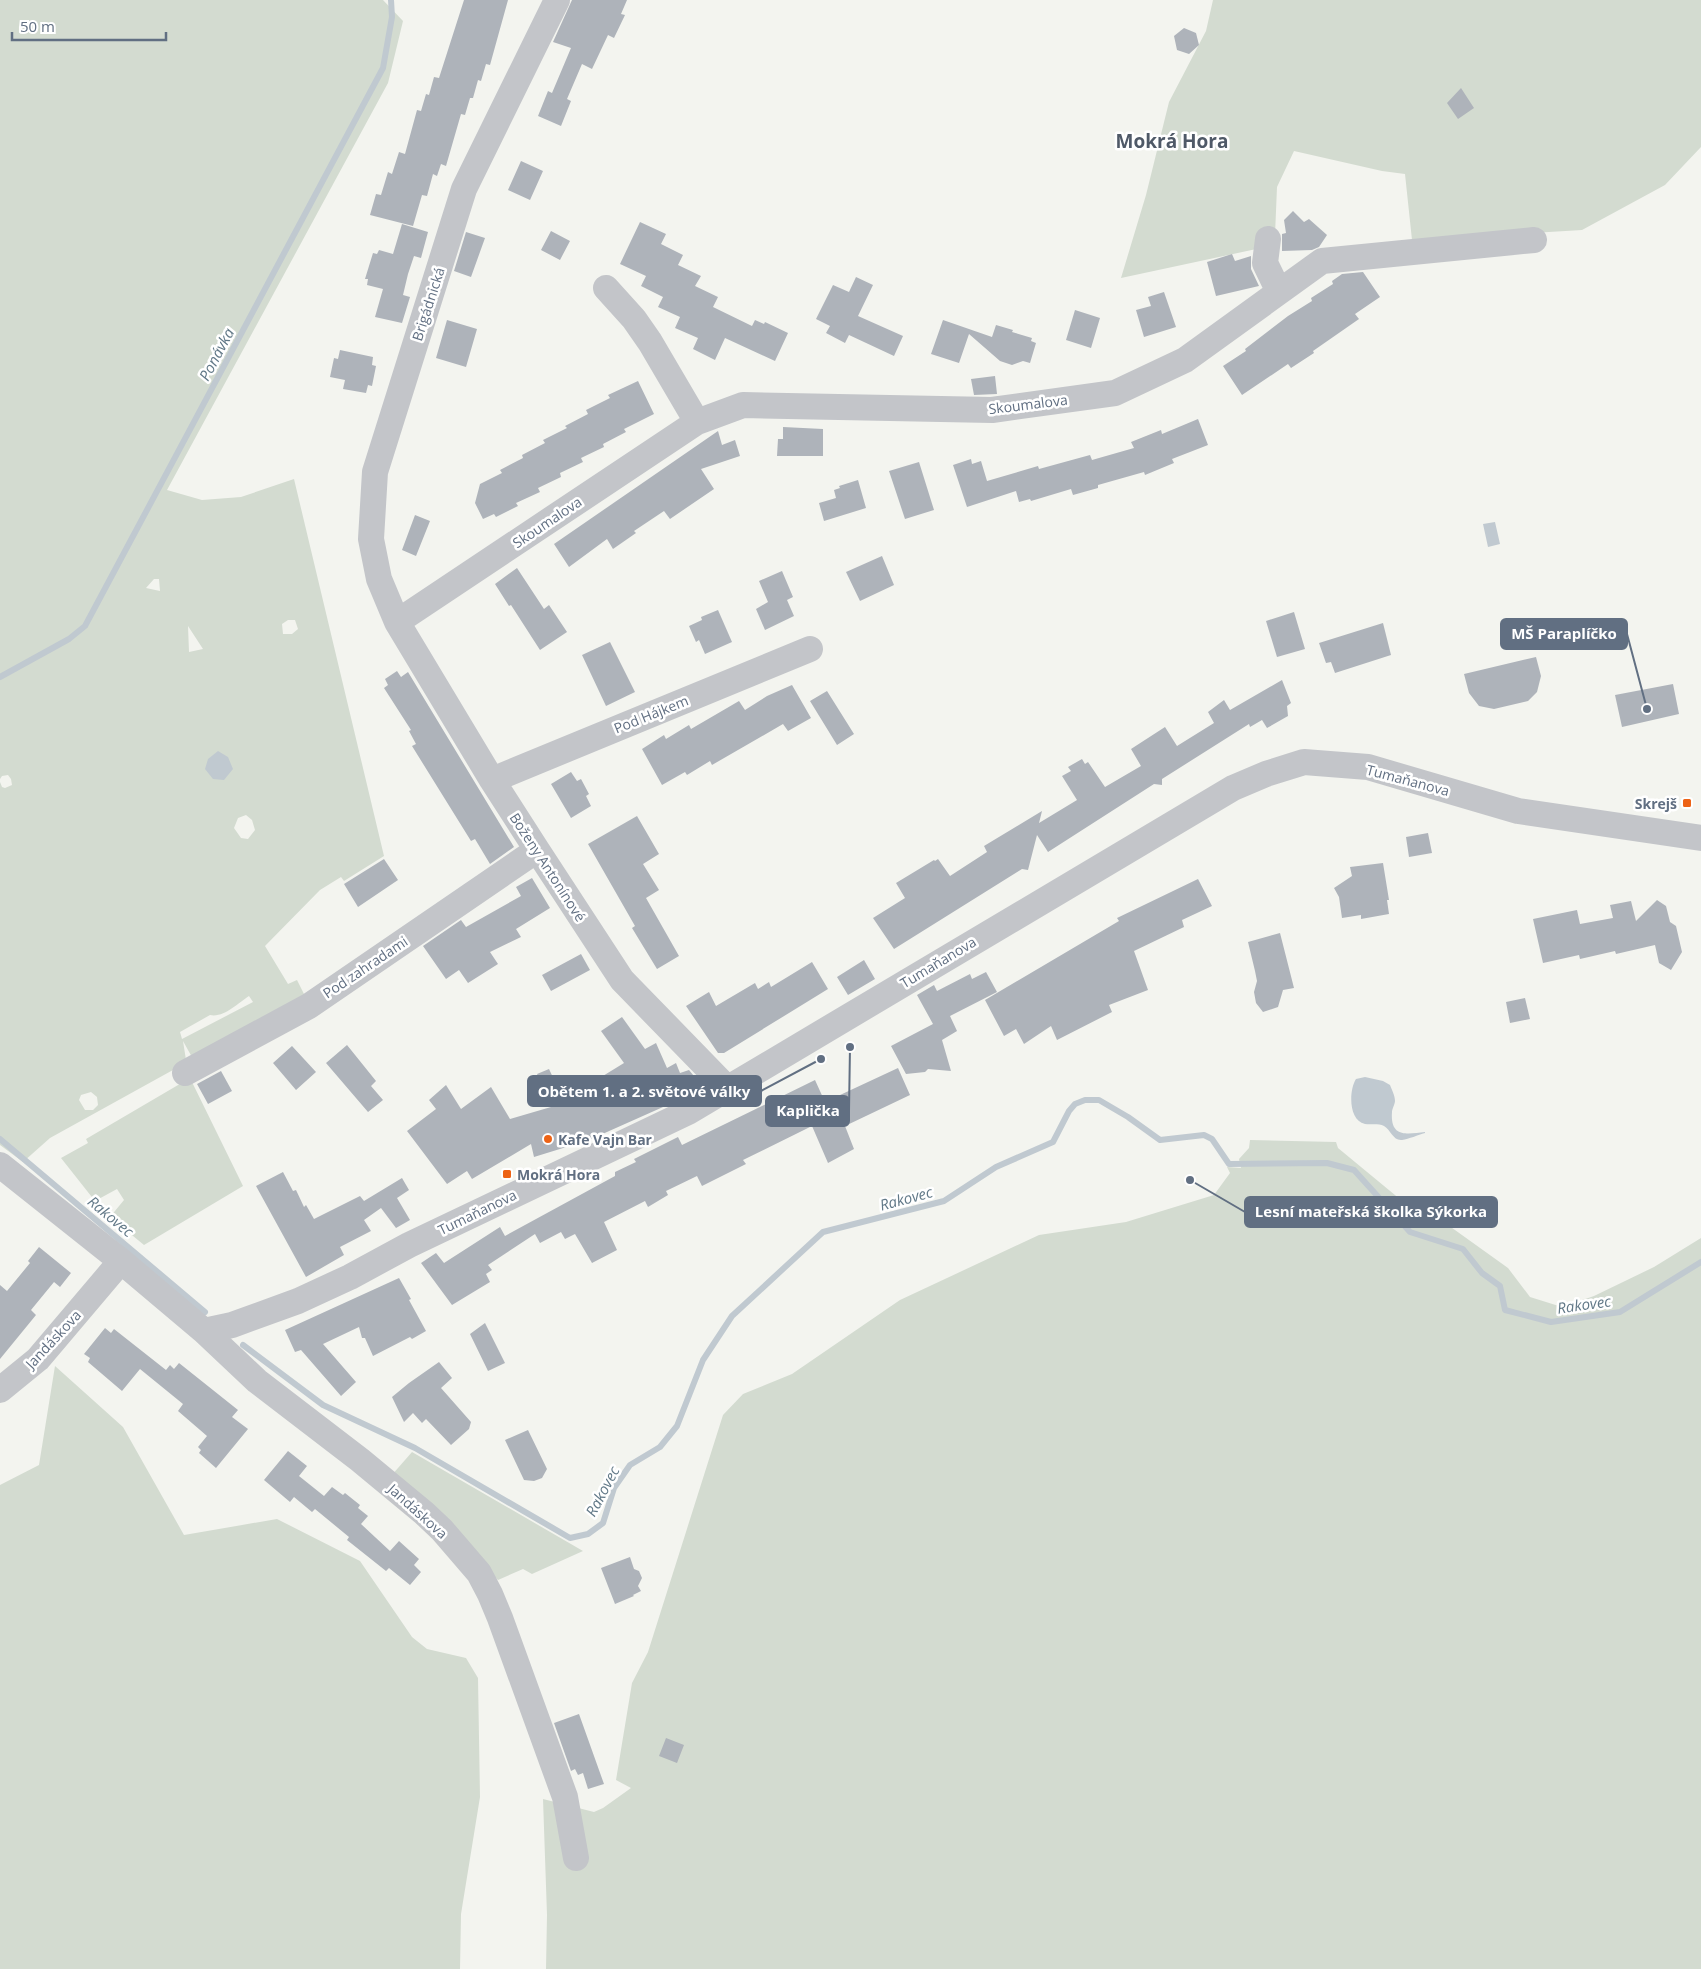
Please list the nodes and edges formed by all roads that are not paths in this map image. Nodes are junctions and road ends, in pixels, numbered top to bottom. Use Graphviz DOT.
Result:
graph roads {
  1 [pos="557,0"];
  2 [pos="1268,239"];
  3 [pos="1534,240"];
  4 [pos="606,288"];
  5 [pos="1278,292"];
  6 [pos="697,422"];
  7 [pos="398,622"];
  8 [pos="810,649"];
  9 [pos="492,780"];
  10 [pos="1701,838"];
  11 [pos="537,850"];
  12 [pos="185,1073"];
  13 [pos="728,1089"];
  14 [pos="0,1165"];
  15 [pos="121,1261"];
  16 [pos="204,1331"];
  17 [pos="0,1390"];
  18 [pos="576,1858"];
  1 -- 7 [label="street, Brigádnická"];
  2 -- 5 [label="street"];
  3 -- 5 [label="street, Skoumalova"];
  4 -- 6 [label="street"];
  5 -- 6 [label="street, Skoumalova"];
  6 -- 7 [label="street, Skoumalova"];
  7 -- 9 [label="street, Boženy Antonínové"];
  8 -- 9 [label="street, Pod Hájkem"];
  9 -- 11 [label="street, Boženy Antonínové"];
  10 -- 13 [label="street, Tumaňanova"];
  11 -- 12 [label="street, Pod zahradami"];
  11 -- 13 [label="street, Boženy Antonínové"];
  13 -- 16 [label="street, Tumaňanova"];
  14 -- 15 [label="street, Jandáskova"];
  15 -- 16 [label="street, Jandáskova"];
  15 -- 17 [label="street, Jandáskova"];
  16 -- 18 [label="street, Jandáskova"];
}
